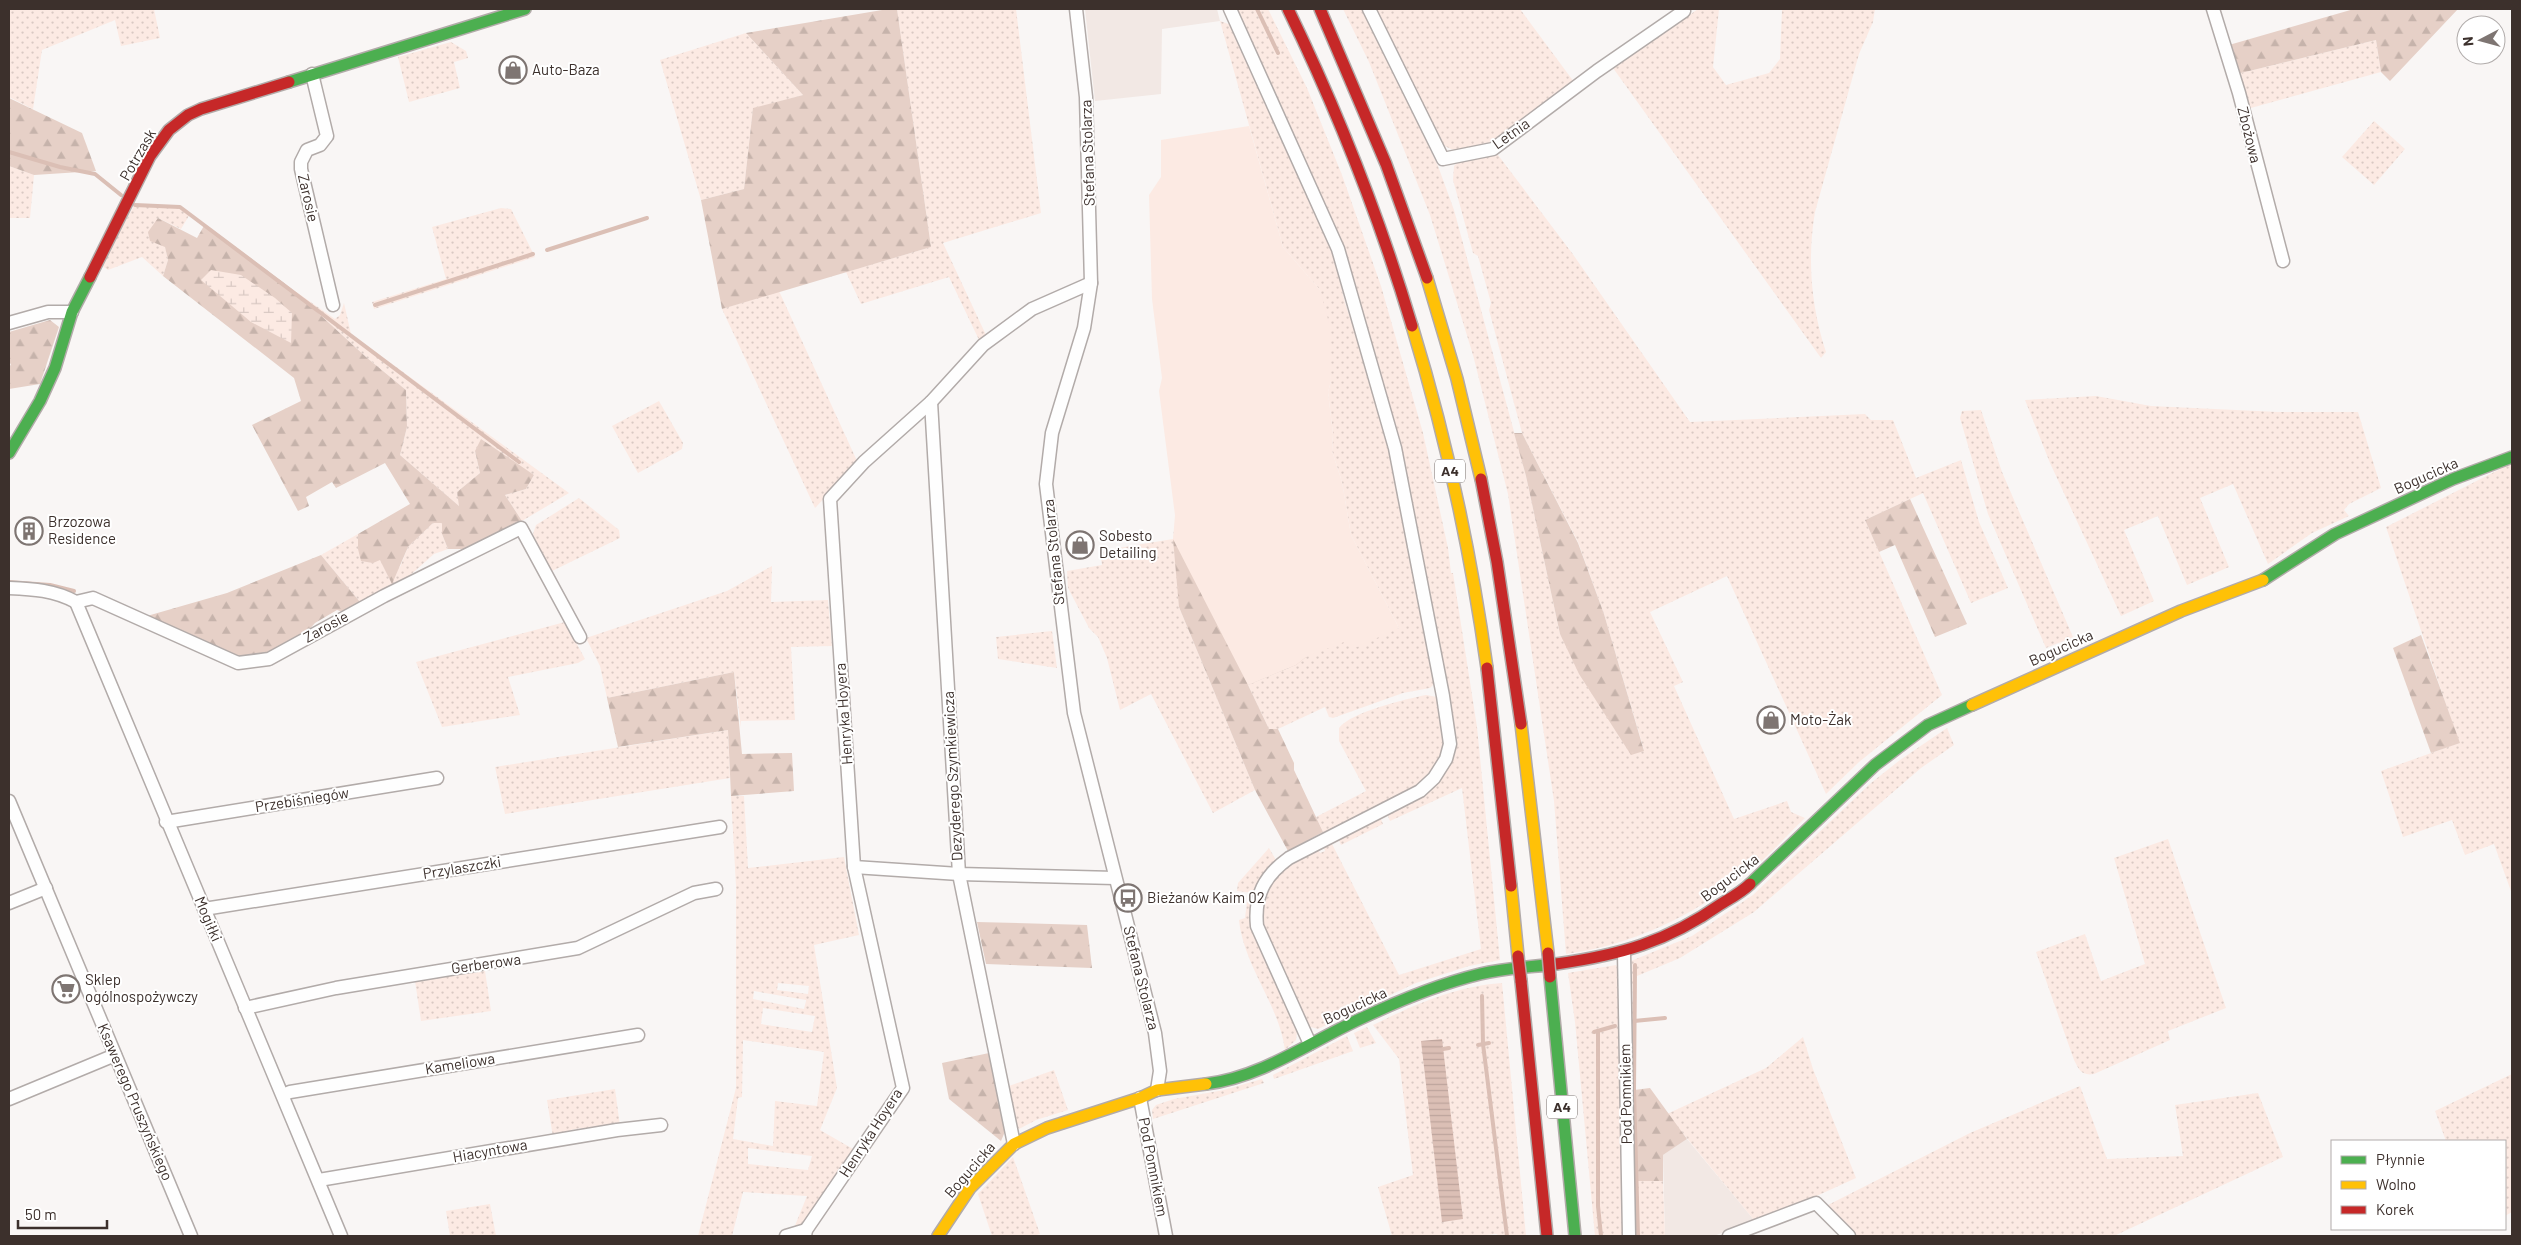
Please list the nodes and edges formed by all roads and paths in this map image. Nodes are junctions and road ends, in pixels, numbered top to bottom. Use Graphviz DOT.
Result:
graph roads {
  1 [pos="525,9"];
  2 [pos="1076,9"];
  3 [pos="1230,9"];
  4 [pos="1288,9"];
  5 [pos="1320,9"];
  6 [pos="1369,9"];
  7 [pos="2213,9"];
  8 [pos="1684,11"];
  9 [pos="497,13"];
  10 [pos="312,74"];
  11 [pos="2283,261"];
  12 [pos="1091,283"];
  13 [pos="333,305"];
  14 [pos="72,312"];
  15 [pos="9,322"];
  16 [pos="931,402"];
  17 [pos="9,453"];
  18 [pos="2512,457"];
  19 [pos="9,588"];
  20 [pos="76,602"];
  21 [pos="580,637"];
  22 [pos="437,778"];
  23 [pos="9,801"];
  24 [pos="166,822"];
  25 [pos="720,828"];
  26 [pos="854,867"];
  27 [pos="959,874"];
  28 [pos="1115,878"];
  29 [pos="46,888"];
  30 [pos="716,889"];
  31 [pos="9,903"];
  32 [pos="204,909"];
  33 [pos="1624,952"];
  34 [pos="245,1008"];
  35 [pos="638,1035"];
  36 [pos="1310,1044"];
  37 [pos="115,1055"];
  38 [pos="1156,1090"];
  39 [pos="283,1095"];
  40 [pos="1140,1098"];
  41 [pos="9,1099"];
  42 [pos="661,1125"];
  43 [pos="1014,1144"];
  44 [pos="319,1180"];
  45 [pos="806,1233"];
  46 [pos="191,1236"];
  47 [pos="341,1236"];
  48 [pos="786,1236"];
  49 [pos="938,1236"];
  50 [pos="1166,1236"];
  51 [pos="1547,1236"];
  52 [pos="1576,1236"];
  53 [pos="1629,1236"];
  54 [pos="1729,1236"];
  55 [pos="1849,1236"];
  1 -- 9 [label="main road, Potrzask"];
  2 -- 12 [label="street, Stefana Stolarza"];
  3 -- 36 [label="street"];
  4 -- 51 [label="main road, A4, bridge"];
  5 -- 52 [label="main road, A4, bridge"];
  6 -- 8 [label="street, Letnia"];
  7 -- 11 [label="street, Zbożowa"];
  9 -- 10 [label="main road, Potrzask"];
  10 -- 13 [label="street, Zarosie"];
  10 -- 14 [label="main road, Potrzask"];
  12 -- 16 [label="street, Henryka Hoyera"];
  12 -- 28 [label="street, Stefana Stolarza"];
  14 -- 15 [label="street"];
  14 -- 17 [label="main road, Potrzask"];
  16 -- 26 [label="street, Henryka Hoyera"];
  16 -- 27 [label="street, Dezyderego Szymkiewicza"];
  18 -- 33 [label="main road, Bogucicka"];
  19 -- 20 [label="street, Zarosie"];
  20 -- 21 [label="street, Zarosie"];
  20 -- 24 [label="street, Mogiłki"];
  22 -- 24 [label="street, Przebiśniegów"];
  23 -- 29 [label="street, Ksawerego Pruszyńskiego"];
  24 -- 32 [label="street, Mogiłki"];
  25 -- 32 [label="street, Przylaszczki"];
  26 -- 27 [label="street"];
  26 -- 45 [label="street, Henryka Hoyera"];
  27 -- 28 [label="street"];
  27 -- 43 [label="street, Dezyderego Szymkiewicza"];
  28 -- 38 [label="street, Stefana Stolarza"];
  29 -- 31 [label="street"];
  29 -- 37 [label="street, Ksawerego Pruszyńskiego"];
  30 -- 34 [label="street, Gerberowa"];
  32 -- 34 [label="street, Mogiłki"];
  33 -- 36 [label="main road, Bogucicka"];
  33 -- 53 [label="street, Pod Pomnikiem"];
  34 -- 39 [label="street, Mogiłki"];
  35 -- 39 [label="street, Kameliowa"];
  36 -- 38 [label="main road, Bogucicka"];
  37 -- 41 [label="street"];
  37 -- 46 [label="street, Ksawerego Pruszyńskiego"];
  38 -- 40 [label="main road, Bogucicka"];
  39 -- 44 [label="street, Mogiłki"];
  40 -- 43 [label="main road, Bogucicka"];
  40 -- 50 [label="street, Pod Pomnikiem"];
  42 -- 44 [label="street, Hiacyntowa"];
  43 -- 49 [label="main road, Bogucicka"];
  44 -- 47 [label="street, Mogiłki"];
  45 -- 48 [label="street"];
  54 -- 55 [label="street"];
}
